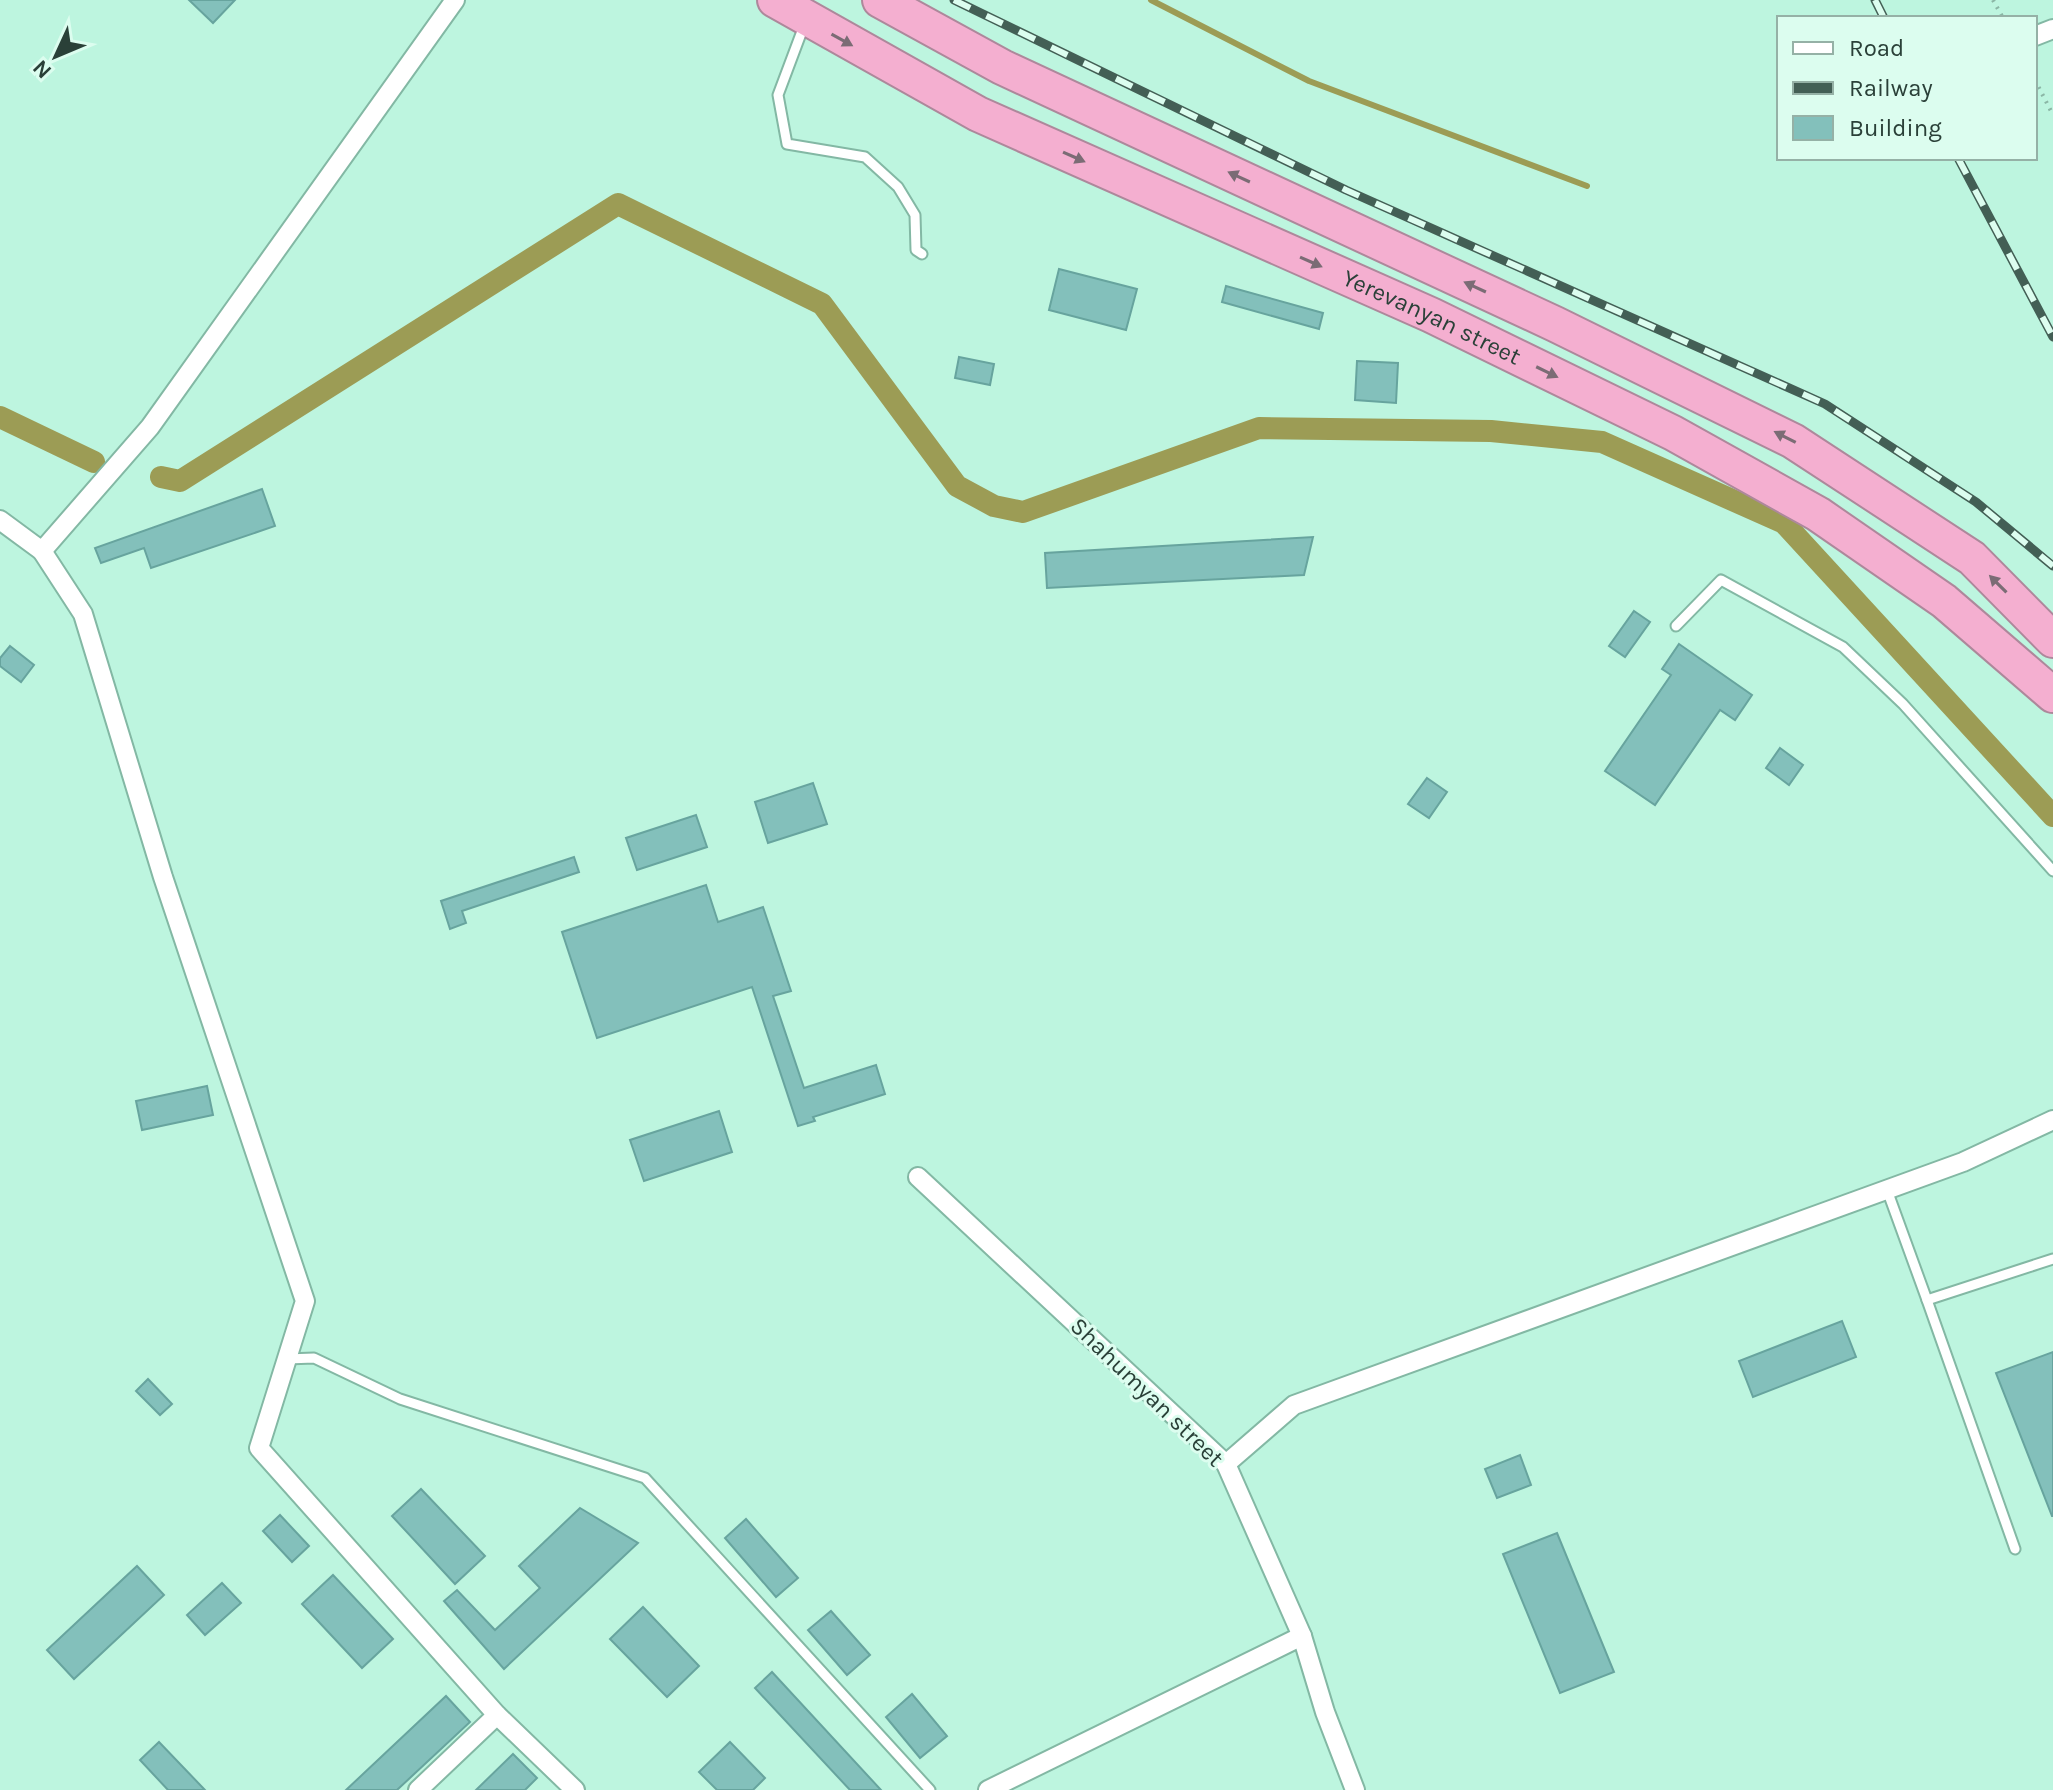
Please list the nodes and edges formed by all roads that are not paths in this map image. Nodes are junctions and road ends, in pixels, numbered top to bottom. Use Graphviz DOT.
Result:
graph roads {
  1 [pos="455,0"];
  2 [pos="775,0"];
  3 [pos="880,0"];
  4 [pos="806,20"];
  5 [pos="922,254"];
  6 [pos="0,520"];
  7 [pos="42,551"];
  8 [pos="1676,626"];
  9 [pos="2053,640"];
  10 [pos="2053,695"];
  11 [pos="2053,871"];
  12 [pos="2053,1120"];
  13 [pos="918,1177"];
  14 [pos="1887,1190"];
  15 [pos="2053,1259"];
  16 [pos="1927,1300"];
  17 [pos="287,1359"];
  18 [pos="1226,1464"];
  19 [pos="2015,1549"];
  20 [pos="1302,1636"];
  21 [pos="497,1715"];
  22 [pos="418,1790"];
  23 [pos="575,1790"];
  24 [pos="930,1790"];
  25 [pos="988,1790"];
  26 [pos="1355,1790"];
  1 -- 7 [label="street"];
  2 -- 4 [label="highway, Yerevanyan street"];
  9 -- 3 [label="highway, Yerevanyan street, one-way"];
  4 -- 5 [label="lane"];
  4 -- 10 [label="highway, Yerevanyan street, one-way"];
  6 -- 7 [label="street"];
  7 -- 17 [label="street"];
  8 -- 11 [label="lane"];
  12 -- 14 [label="street"];
  13 -- 18 [label="street, Shahumyan street"];
  14 -- 16 [label="lane"];
  14 -- 18 [label="street"];
  15 -- 16 [label="lane"];
  16 -- 19 [label="lane"];
  17 -- 21 [label="street"];
  17 -- 24 [label="lane"];
  18 -- 20 [label="street, Shahumyan street"];
  20 -- 25 [label="street"];
  20 -- 26 [label="street, Shahumyan street"];
  21 -- 22 [label="street"];
  21 -- 23 [label="street"];
}
